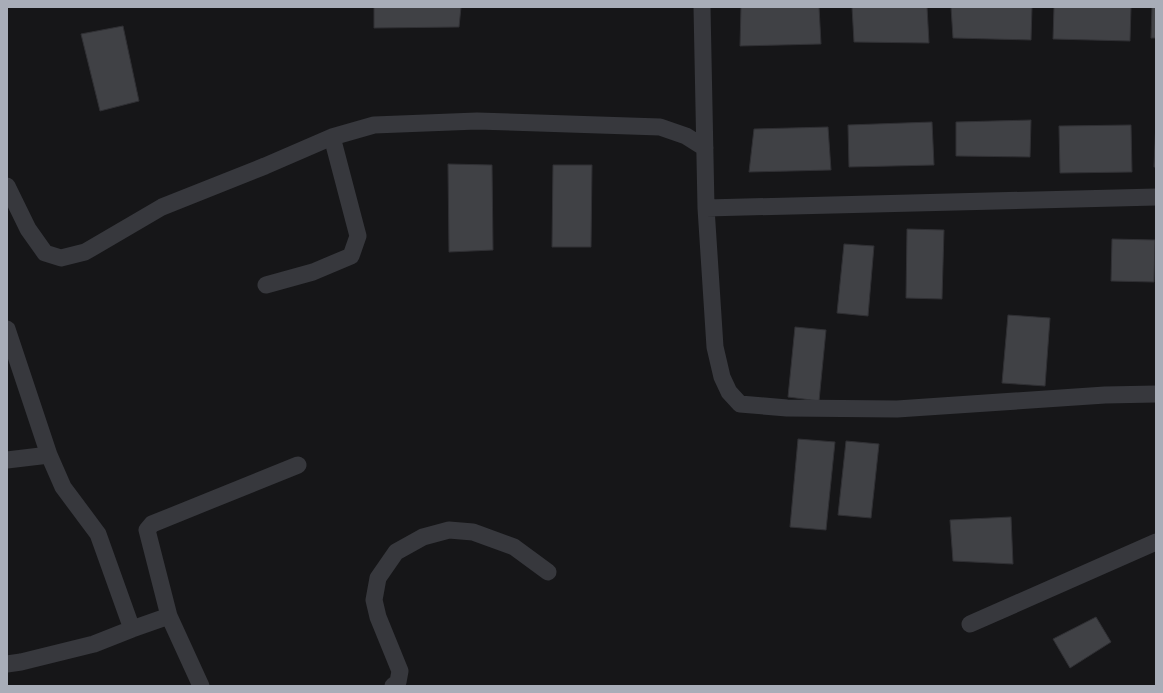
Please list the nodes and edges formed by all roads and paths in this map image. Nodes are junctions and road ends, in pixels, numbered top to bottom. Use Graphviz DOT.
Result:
graph roads {
  1 [pos="702,7"];
  2 [pos="332,137"];
  3 [pos="705,148"];
  4 [pos="7,186"];
  5 [pos="1156,197"];
  6 [pos="706,208"];
  7 [pos="266,285"];
  8 [pos="7,329"];
  9 [pos="1156,394"];
  10 [pos="49,455"];
  11 [pos="7,460"];
  12 [pos="298,465"];
  13 [pos="1156,542"];
  14 [pos="548,572"];
  15 [pos="169,616"];
  16 [pos="970,624"];
  17 [pos="132,629"];
  18 [pos="7,664"];
  19 [pos="201,686"];
  20 [pos="393,686"];
  1 -- 3 [label="street"];
  2 -- 3 [label="street"];
  2 -- 4 [label="street"];
  2 -- 7 [label="street"];
  3 -- 6 [label="street"];
  5 -- 6 [label="street"];
  6 -- 9 [label="street"];
  8 -- 10 [label="street"];
  10 -- 11 [label="street"];
  10 -- 17 [label="street"];
  12 -- 15 [label="street"];
  13 -- 16 [label="street"];
  14 -- 20 [label="street"];
  15 -- 17 [label="street"];
  15 -- 19 [label="street"];
  17 -- 18 [label="street"];
}
